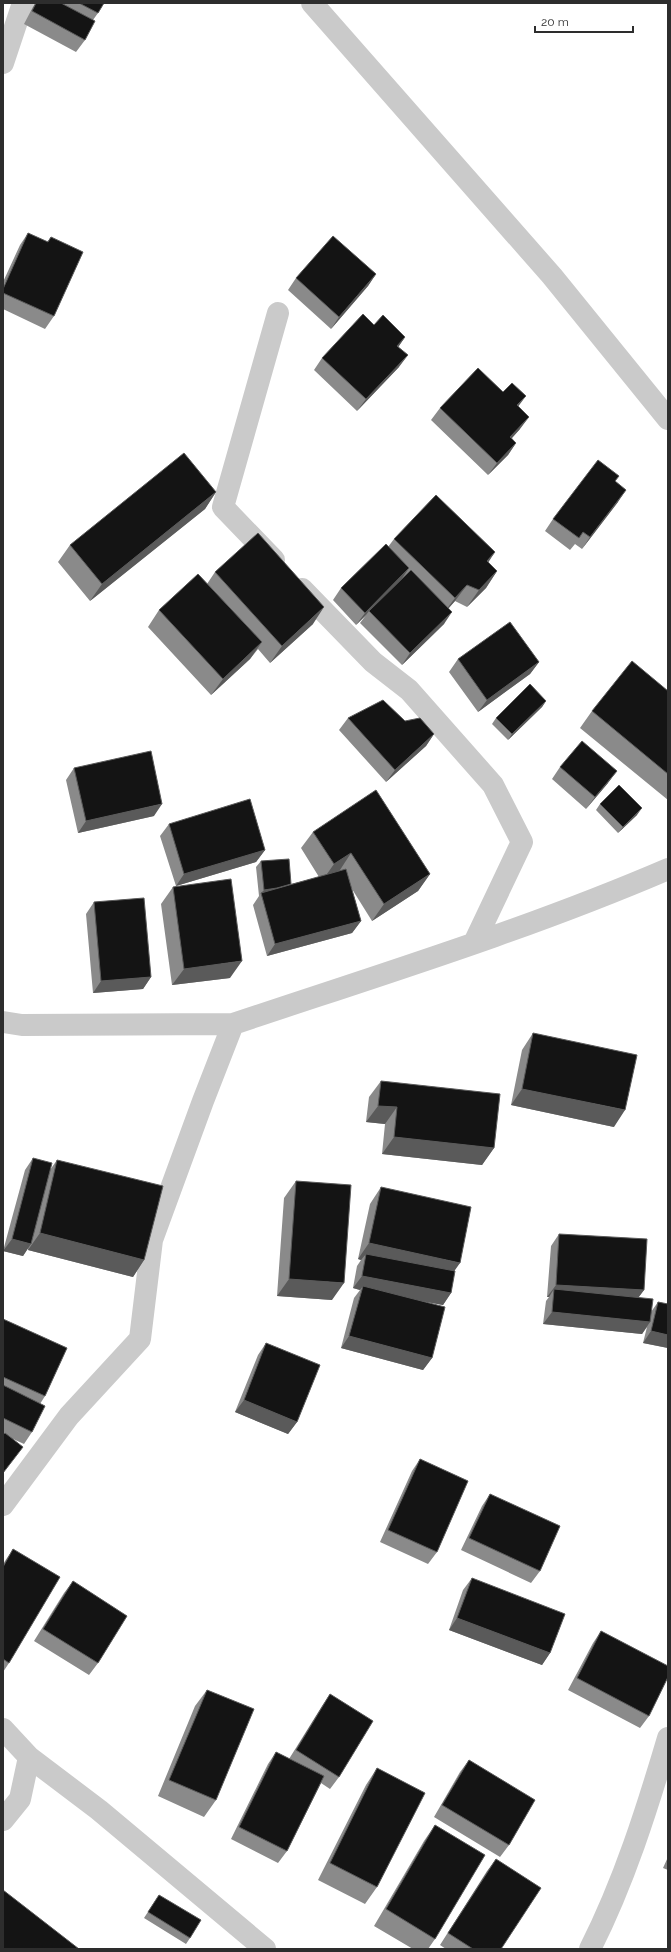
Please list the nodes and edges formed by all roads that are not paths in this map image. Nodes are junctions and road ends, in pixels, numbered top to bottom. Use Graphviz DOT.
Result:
graph roads {
  1 [pos="23,3"];
  2 [pos="312,3"];
  3 [pos="3,63"];
  4 [pos="278,313"];
  5 [pos="668,419"];
  6 [pos="668,870"];
  7 [pos="474,944"];
  8 [pos="3,1022"];
  9 [pos="233,1024"];
  10 [pos="3,1505"];
  11 [pos="3,1729"];
  12 [pos="668,1738"];
  13 [pos="29,1758"];
  14 [pos="3,1820"];
  15 [pos="265,1949"];
  16 [pos="590,1949"];
  1 -- 3 [label="street"];
  2 -- 5 [label="street"];
  4 -- 7 [label="street"];
  6 -- 7 [label="street"];
  7 -- 9 [label="street"];
  8 -- 9 [label="street"];
  9 -- 10 [label="street"];
  11 -- 13 [label="street"];
  12 -- 16 [label="street"];
  13 -- 14 [label="street"];
  13 -- 15 [label="street"];
}
